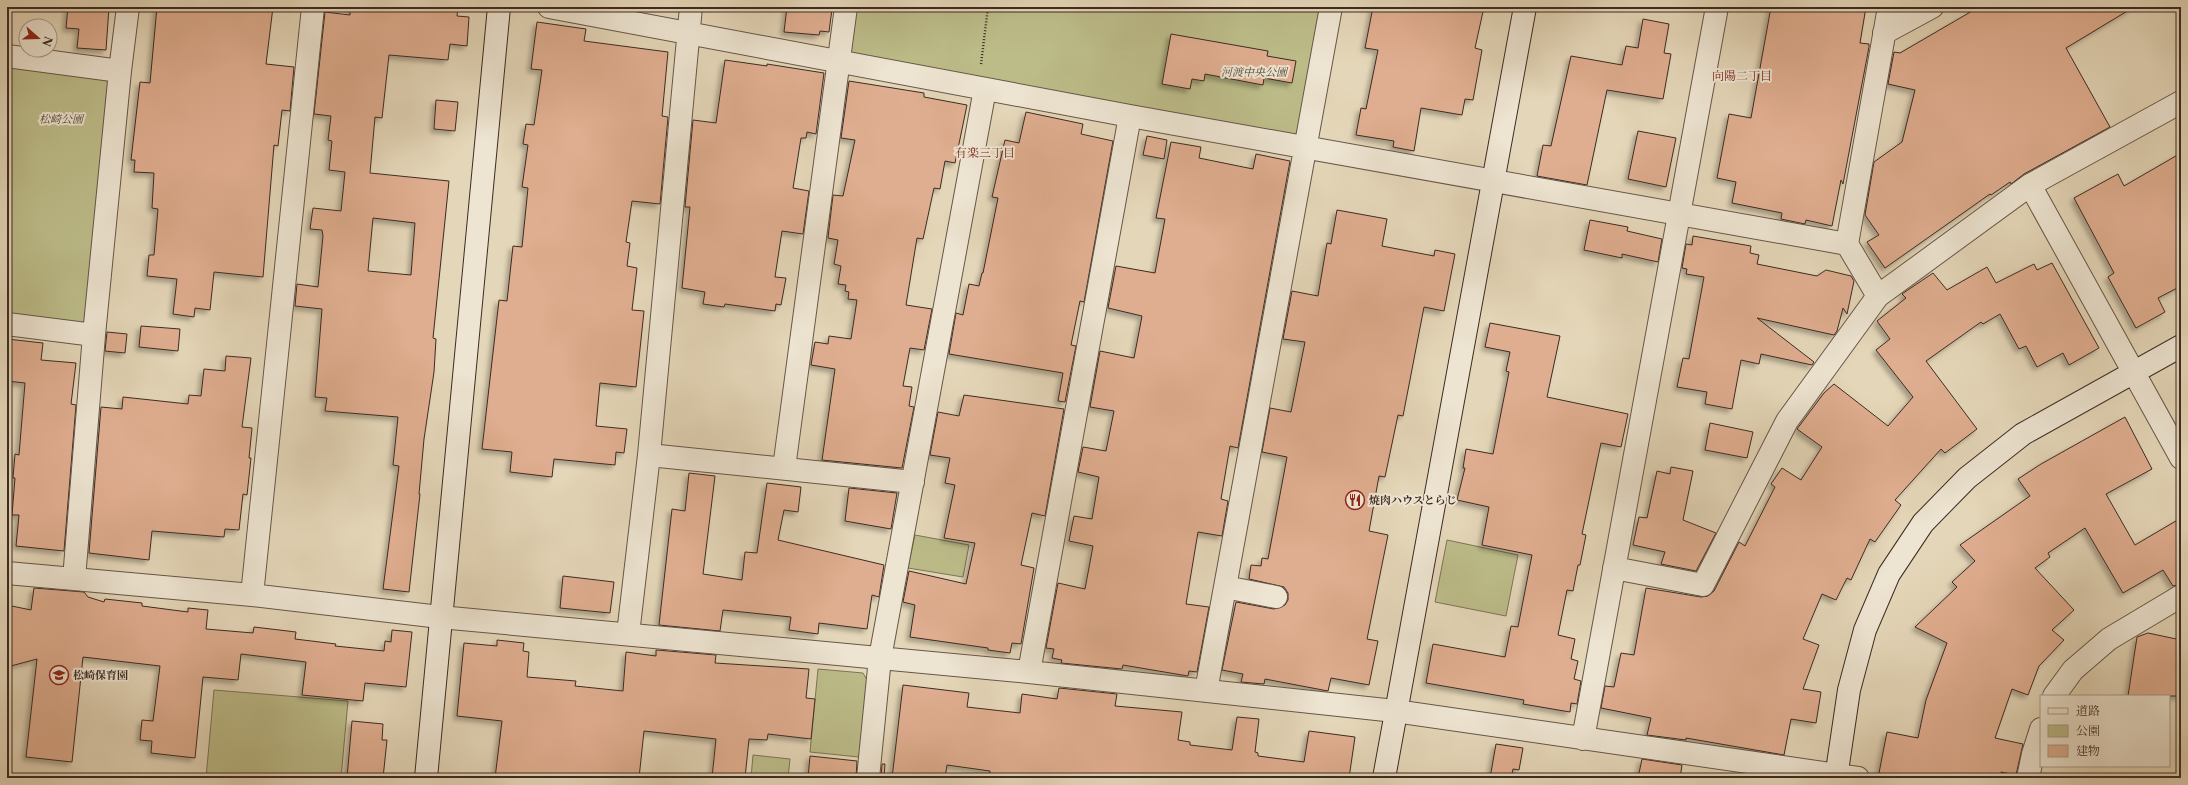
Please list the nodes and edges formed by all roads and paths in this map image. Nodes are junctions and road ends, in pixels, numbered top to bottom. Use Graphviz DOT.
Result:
graph roads {
  1 [pos="128,7"];
  2 [pos="313,7"];
  3 [pos="499,7"];
  4 [pos="549,7"];
  5 [pos="691,7"];
  6 [pos="846,7"];
  7 [pos="988,7"];
  8 [pos="1332,7"];
  9 [pos="1525,7"];
  10 [pos="1717,7"];
  11 [pos="1889,7"];
  12 [pos="1932,7"];
  13 [pos="1884,33"];
  14 [pos="688,34"];
  15 [pos="7,56"];
  16 [pos="840,61"];
  17 [pos="120,71"];
  18 [pos="982,89"];
  19 [pos="2181,102"];
  20 [pos="1130,116"];
  21 [pos="1306,147"];
  22 [pos="1493,182"];
  23 [pos="2030,184"];
  24 [pos="1679,215"];
  25 [pos="1847,244"];
  26 [pos="1878,296"];
  27 [pos="7,324"];
  28 [pos="94,335"];
  29 [pos="2181,346"];
  30 [pos="2134,374"];
  31 [pos="649,455"];
  32 [pos="2181,458"];
  33 [pos="784,468"];
  34 [pos="912,482"];
  35 [pos="1614,568"];
  36 [pos="7,573"];
  37 [pos="74,579"];
  38 [pos="1225,587"];
  39 [pos="252,595"];
  40 [pos="2181,596"];
  41 [pos="1276,597"];
  42 [pos="440,617"];
  43 [pos="628,634"];
  44 [pos="880,658"];
  45 [pos="1029,672"];
  46 [pos="1206,691"];
  47 [pos="2055,695"];
  48 [pos="1395,711"];
  49 [pos="2040,732"];
  50 [pos="1584,739"];
  51 [pos="1836,776"];
  52 [pos="426,778"];
  53 [pos="868,778"];
  54 [pos="1384,778"];
  55 [pos="1858,778"];
  56 [pos="2028,778"];
  1 -- 17 [label="street"];
  2 -- 39 [label="street"];
  3 -- 42 [label="street"];
  4 -- 14 [label="street"];
  5 -- 14 [label="street"];
  6 -- 16 [label="street"];
  7 -- 18 [label="path"];
  8 -- 21 [label="street"];
  9 -- 22 [label="street"];
  10 -- 24 [label="street"];
  11 -- 13 [label="street"];
  12 -- 13 [label="street"];
  13 -- 25 [label="street"];
  14 -- 16 [label="street"];
  14 -- 31 [label="street"];
  15 -- 17 [label="street"];
  16 -- 18 [label="street"];
  16 -- 33 [label="street"];
  17 -- 28 [label="street"];
  18 -- 20 [label="street"];
  18 -- 34 [label="street"];
  19 -- 23 [label="street"];
  20 -- 21 [label="street"];
  20 -- 45 [label="street"];
  21 -- 22 [label="street"];
  21 -- 38 [label="street"];
  22 -- 24 [label="street"];
  22 -- 48 [label="street"];
  23 -- 26 [label="street"];
  23 -- 30 [label="street"];
  24 -- 25 [label="street"];
  24 -- 35 [label="street"];
  25 -- 26 [label="street"];
  26 -- 35 [label="street"];
  27 -- 28 [label="street"];
  28 -- 37 [label="street"];
  29 -- 30 [label="street"];
  30 -- 32 [label="street"];
  30 -- 51 [label="street"];
  31 -- 33 [label="street"];
  31 -- 43 [label="street"];
  33 -- 34 [label="street"];
  34 -- 44 [label="street"];
  35 -- 50 [label="street"];
  36 -- 37 [label="street"];
  37 -- 39 [label="street"];
  38 -- 41 [label="street"];
  38 -- 46 [label="street"];
  39 -- 42 [label="street"];
  40 -- 47 [label="street"];
  42 -- 43 [label="street"];
  42 -- 52 [label="street"];
  43 -- 44 [label="street"];
  44 -- 45 [label="street"];
  44 -- 53 [label="street"];
  45 -- 46 [label="street"];
  46 -- 48 [label="street"];
  48 -- 50 [label="street"];
  48 -- 54 [label="street"];
  49 -- 56 [label="street"];
  50 -- 51 [label="street"];
  51 -- 55 [label="street"];
}
